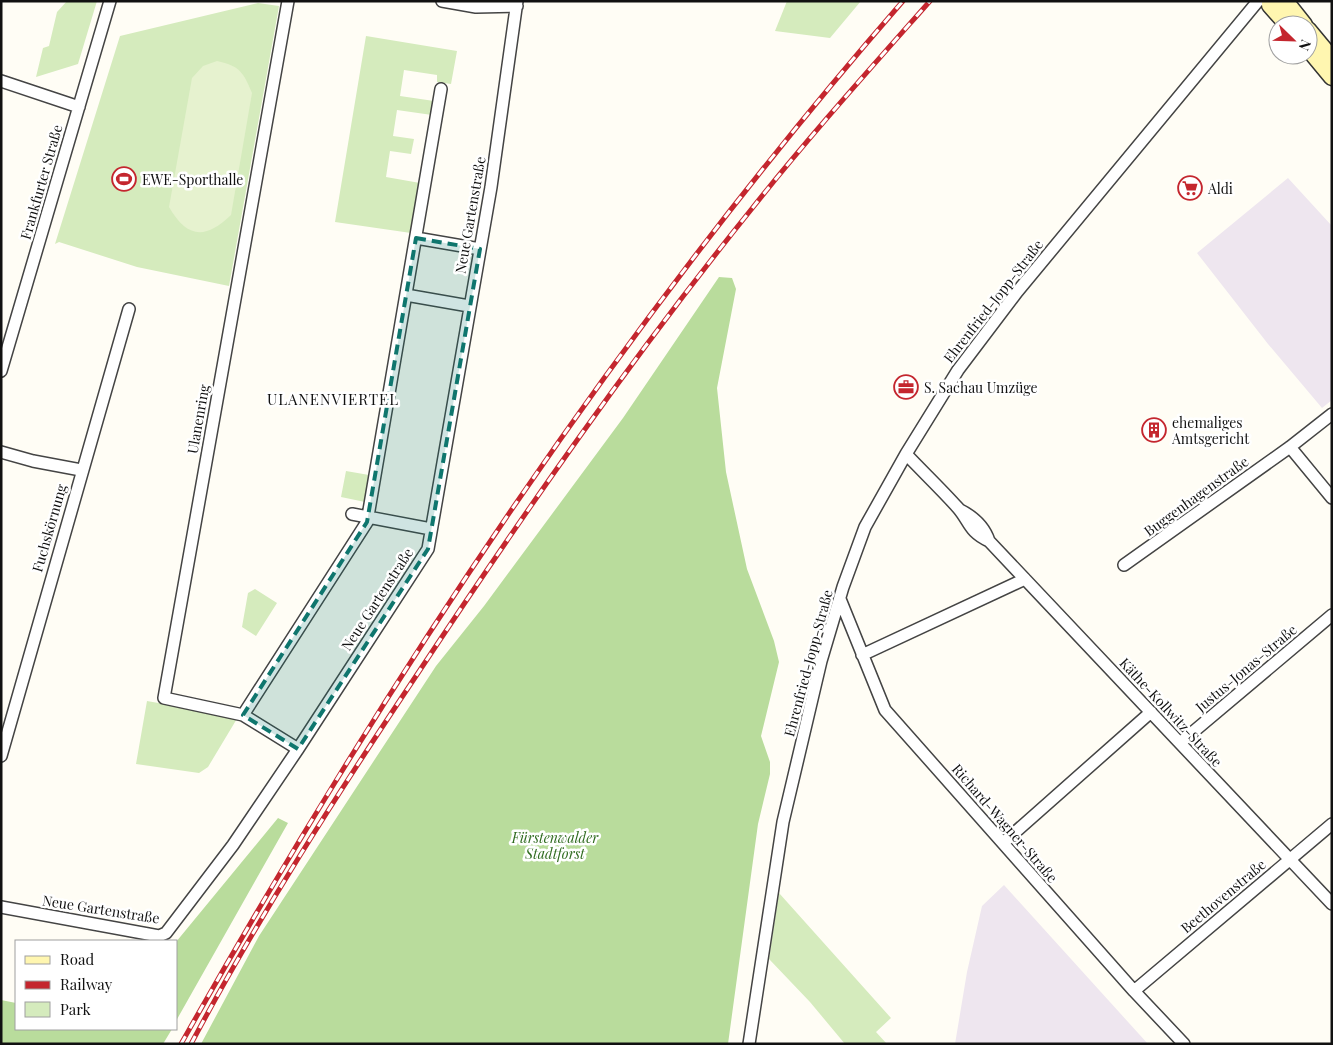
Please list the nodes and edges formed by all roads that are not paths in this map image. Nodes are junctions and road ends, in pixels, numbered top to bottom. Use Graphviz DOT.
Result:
graph roads {
  1 [pos="110,1"];
  2 [pos="288,1"];
  3 [pos="442,1"];
  4 [pos="1258,1"];
  5 [pos="1270,1"];
  6 [pos="1285,1"];
  7 [pos="517,4"];
  8 [pos="1279,15"];
  9 [pos="1296,15"];
  10 [pos="1318,42"];
  11 [pos="1332,58"];
  12 [pos="1318,60"];
  13 [pos="1332,77"];
  14 [pos="1,81"];
  15 [pos="441,89"];
  16 [pos="79,107"];
  17 [pos="416,238"];
  18 [pos="480,249"];
  19 [pos="406,295"];
  20 [pos="469,306"];
  21 [pos="128,309"];
  22 [pos="1,371"];
  23 [pos="1332,414"];
  24 [pos="1290,447"];
  25 [pos="1,452"];
  26 [pos="906,454"];
  27 [pos="81,470"];
  28 [pos="1332,498"];
  29 [pos="352,514"];
  30 [pos="368,518"];
  31 [pos="431,528"];
  32 [pos="1124,565"];
  33 [pos="1025,579"];
  34 [pos="840,599"];
  35 [pos="1332,616"];
  36 [pos="862,656"];
  37 [pos="1150,712"];
  38 [pos="243,714"];
  39 [pos="1180,743"];
  40 [pos="298,749"];
  41 [pos="1,756"];
  42 [pos="1332,824"];
  43 [pos="1003,843"];
  44 [pos="1290,859"];
  45 [pos="1332,904"];
  46 [pos="1,907"];
  47 [pos="1134,991"];
  48 [pos="749,1044"];
  49 [pos="1184,1044"];
  1 -- 16 [label="street, Frankfurter Straße"];
  2 -- 38 [label="street, Ulanenring"];
  3 -- 7 [label="street"];
  4 -- 26 [label="street, Ehrenfried-Jopp-Straße"];
  5 -- 8 [label="street"];
  6 -- 9 [label="street"];
  7 -- 18 [label="street, Neue Gartenstraße"];
  10 -- 11 [label="street"];
  12 -- 13 [label="street"];
  14 -- 16 [label="street"];
  15 -- 17 [label="street"];
  16 -- 22 [label="street, Frankfurter Straße"];
  17 -- 18 [label="street"];
  17 -- 19 [label="street"];
  18 -- 20 [label="street, Neue Gartenstraße"];
  19 -- 20 [label="street"];
  19 -- 30 [label="street"];
  20 -- 31 [label="street, Neue Gartenstraße"];
  21 -- 27 [label="street, Fuchskörnung"];
  23 -- 24 [label="street, Buggenhagenstraße"];
  24 -- 28 [label="street"];
  24 -- 32 [label="street, Buggenhagenstraße"];
  25 -- 27 [label="street"];
  26 -- 33 [label="street, Käthe-Kollwitz-Straße"];
  26 -- 34 [label="street, Ehrenfried-Jopp-Straße"];
  27 -- 41 [label="street, Fuchskörnung"];
  29 -- 30 [label="street"];
  30 -- 31 [label="street"];
  30 -- 38 [label="street"];
  31 -- 40 [label="street, Neue Gartenstraße"];
  33 -- 36 [label="street"];
  33 -- 37 [label="street, Käthe-Kollwitz-Straße"];
  34 -- 36 [label="street, Richard-Wagner-Straße"];
  34 -- 48 [label="street, Ehrenfried-Jopp-Straße"];
  35 -- 39 [label="street, Justus-Jonas-Straße"];
  36 -- 43 [label="street, Richard-Wagner-Straße"];
  37 -- 39 [label="street, Käthe-Kollwitz-Straße"];
  37 -- 43 [label="street"];
  38 -- 40 [label="street, Ulanenring"];
  39 -- 44 [label="street, Käthe-Kollwitz-Straße"];
  40 -- 46 [label="street, Neue Gartenstraße"];
  42 -- 44 [label="street, Beethovenstraße"];
  43 -- 47 [label="street, Richard-Wagner-Straße"];
  44 -- 45 [label="street, Käthe-Kollwitz-Straße"];
  44 -- 47 [label="street, Beethovenstraße"];
  47 -- 49 [label="street, Richard-Wagner-Straße"];
}
